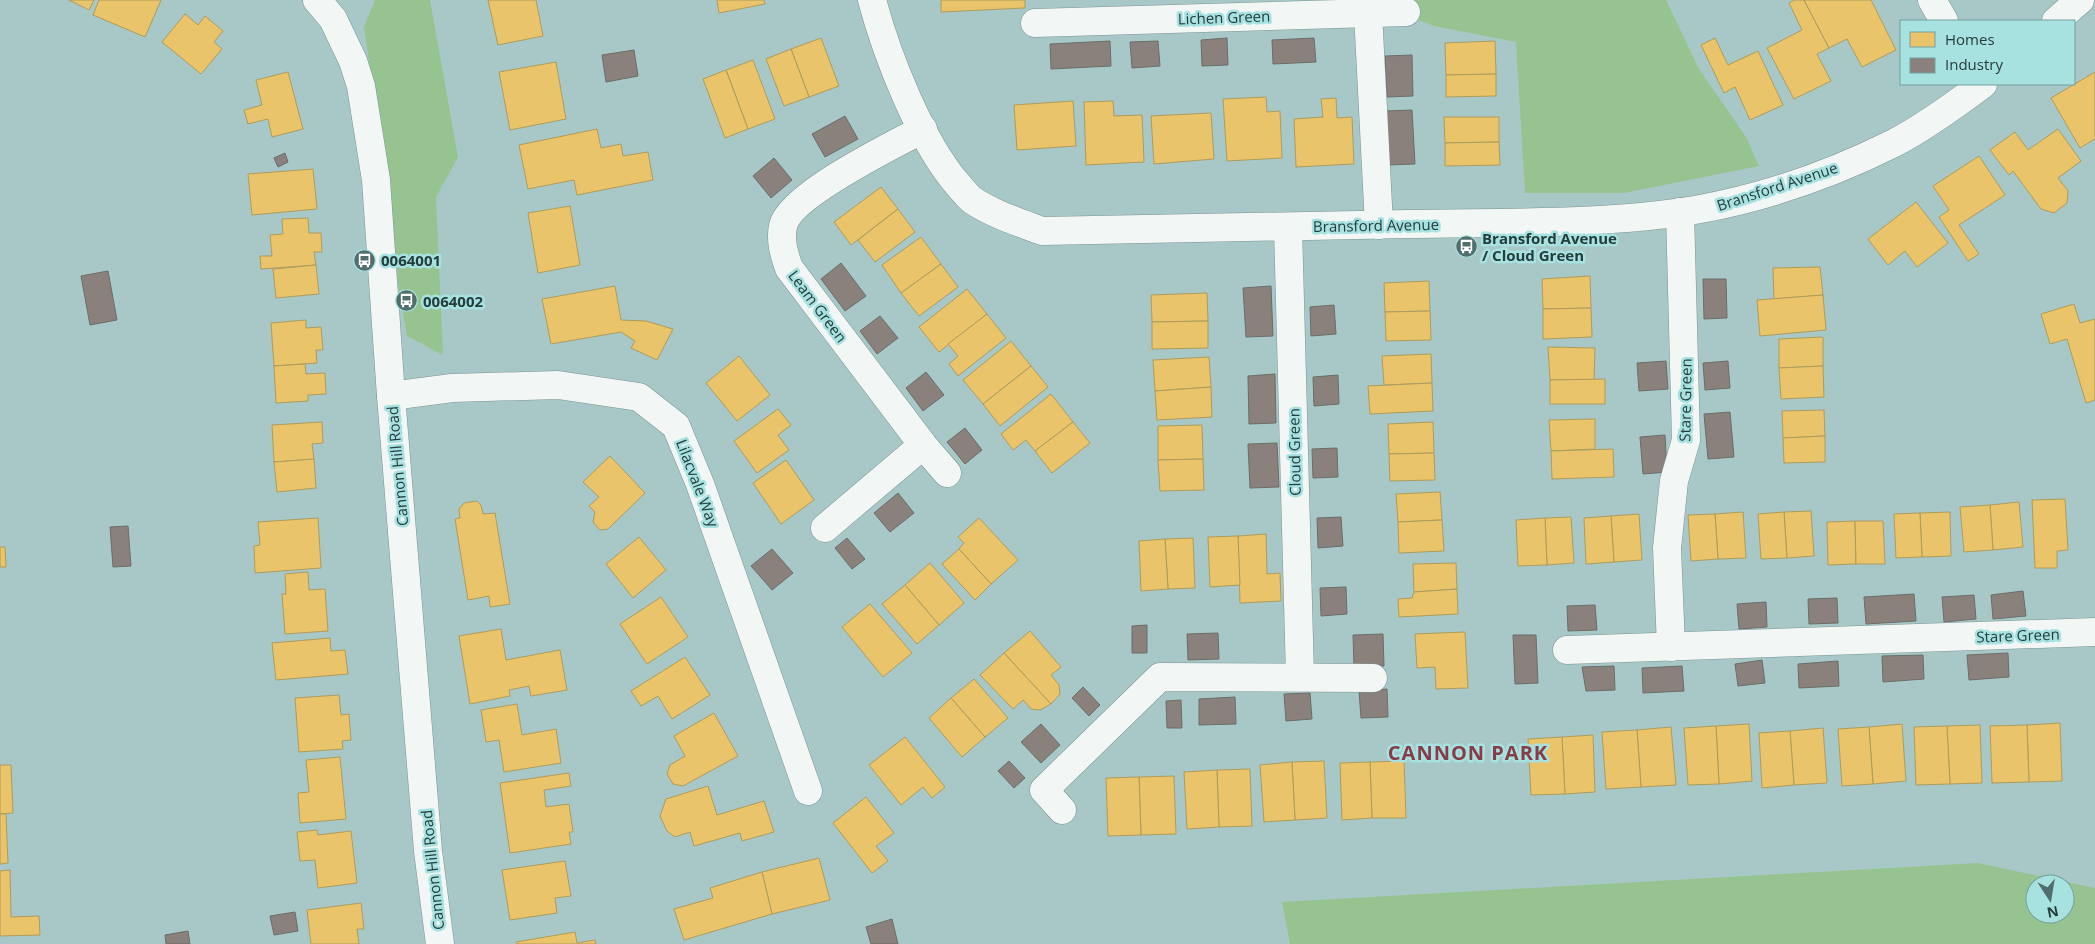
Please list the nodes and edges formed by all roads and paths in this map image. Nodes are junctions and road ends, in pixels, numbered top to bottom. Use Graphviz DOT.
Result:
graph roads {
  1 [pos="317,0"];
  2 [pos="872,0"];
  3 [pos="1932,0"];
  4 [pos="2080,0"];
  5 [pos="1079,11"];
  6 [pos="1406,12"];
  7 [pos="1368,13"];
  8 [pos="1943,20"];
  9 [pos="2057,20"];
  10 [pos="1035,23"];
  11 [pos="1980,85"];
  12 [pos="923,129"];
  13 [pos="1680,212"];
  14 [pos="1378,225"];
  15 [pos="1288,227"];
  16 [pos="391,396"];
  17 [pos="923,445"];
  18 [pos="947,473"];
  19 [pos="826,528"];
  20 [pos="2095,632"];
  21 [pos="1671,647"];
  22 [pos="1567,650"];
  23 [pos="1300,677"];
  24 [pos="1373,678"];
  25 [pos="808,791"];
  26 [pos="1062,810"];
  27 [pos="440,944"];
  1 -- 16 [label="street, Cannon Hill Road"];
  2 -- 12 [label="street, Bransford Avenue"];
  3 -- 8 [label="street"];
  4 -- 9 [label="street"];
  5 -- 7 [label="street, Lichen Green"];
  5 -- 10 [label="street, Lichen Green"];
  6 -- 7 [label="street, Lichen Green"];
  7 -- 14 [label="street"];
  11 -- 13 [label="street, Bransford Avenue"];
  12 -- 15 [label="street, Bransford Avenue"];
  12 -- 17 [label="street, Leam Green"];
  13 -- 14 [label="street, Bransford Avenue"];
  13 -- 21 [label="street, Stare Green"];
  14 -- 15 [label="street, Bransford Avenue"];
  15 -- 23 [label="street, Cloud Green"];
  16 -- 25 [label="street, Lilacvale Way"];
  16 -- 27 [label="street, Cannon Hill Road"];
  17 -- 18 [label="street, Leam Green"];
  17 -- 19 [label="street"];
  20 -- 21 [label="street, Stare Green"];
  21 -- 22 [label="street, Stare Green"];
  23 -- 24 [label="street"];
  23 -- 26 [label="street"];
}
